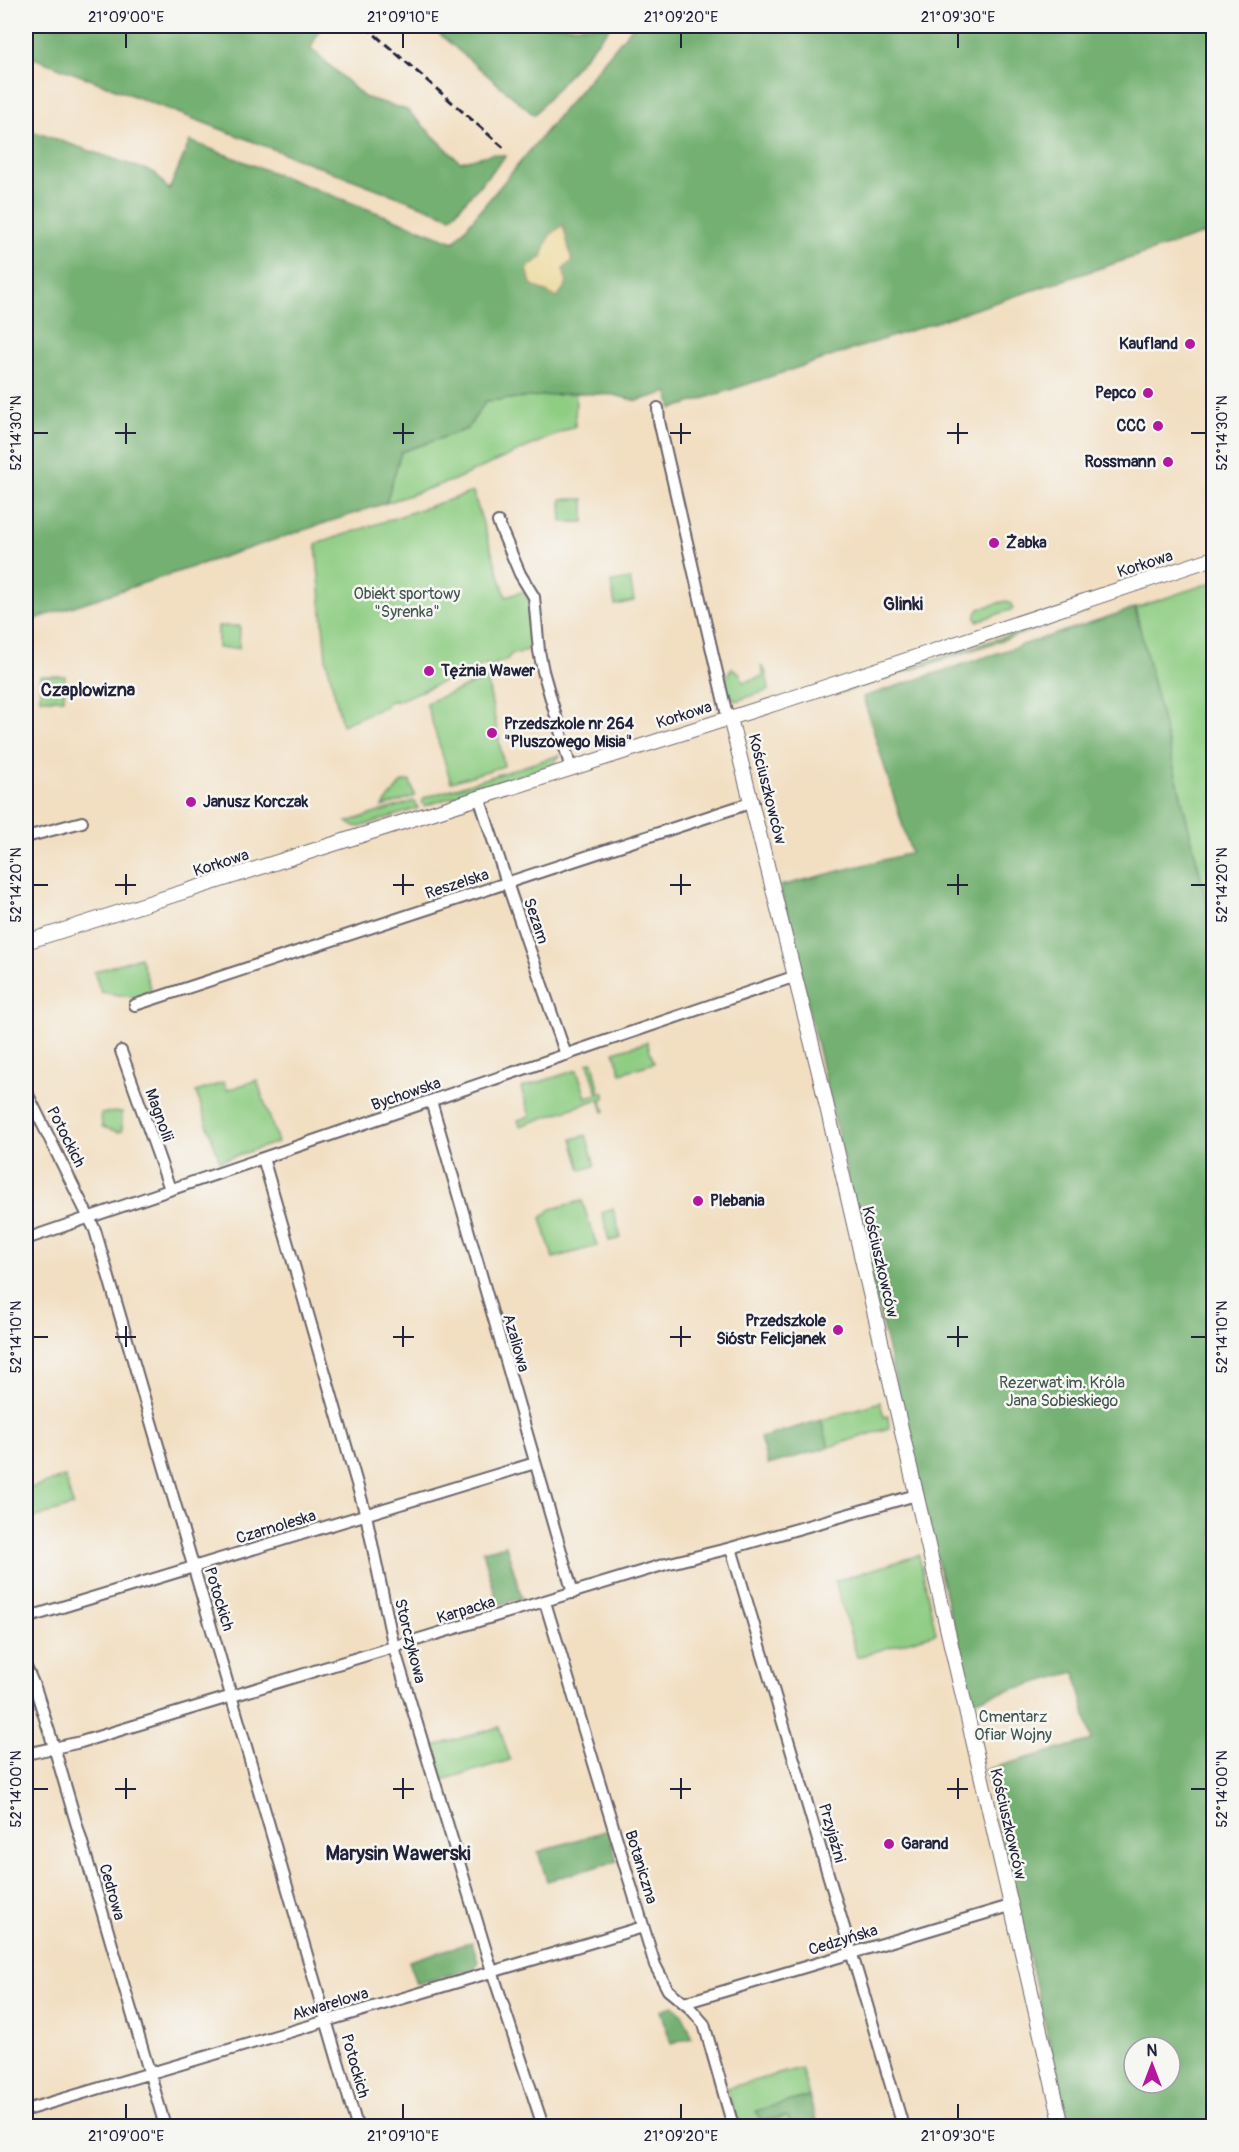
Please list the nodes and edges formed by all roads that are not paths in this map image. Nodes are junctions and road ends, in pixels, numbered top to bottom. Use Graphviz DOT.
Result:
graph roads {
  1 [pos="658,408"];
  2 [pos="498,522"];
  3 [pos="1214,558"];
  4 [pos="730,718"];
  5 [pos="571,769"];
  6 [pos="479,797"];
  7 [pos="753,802"];
  8 [pos="82,822"];
  9 [pos="26,837"];
  10 [pos="507,884"];
  11 [pos="26,942"];
  12 [pos="796,976"];
  13 [pos="135,1005"];
  14 [pos="121,1051"];
  15 [pos="566,1055"];
  16 [pos="26,1091"];
  17 [pos="431,1101"];
  18 [pos="263,1158"];
  19 [pos="170,1189"];
  20 [pos="90,1217"];
  21 [pos="26,1239"];
  22 [pos="535,1463"];
  23 [pos="916,1495"];
  24 [pos="366,1515"];
  25 [pos="731,1548"];
  26 [pos="194,1568"];
  27 [pos="573,1593"];
  28 [pos="545,1602"];
  29 [pos="26,1618"];
  30 [pos="394,1648"];
  31 [pos="26,1667"];
  32 [pos="233,1697"];
  33 [pos="54,1747"];
  34 [pos="26,1754"];
  35 [pos="1010,1906"];
  36 [pos="643,1927"];
  37 [pos="852,1953"];
  38 [pos="492,1971"];
  39 [pos="684,2003"];
  40 [pos="327,2021"];
  41 [pos="149,2074"];
  42 [pos="26,2110"];
  43 [pos="165,2127"];
  44 [pos="357,2127"];
  45 [pos="543,2127"];
  46 [pos="733,2127"];
  47 [pos="903,2127"];
  48 [pos="1062,2127"];
  1 -- 4 [label="street, Kościuszkowców"];
  2 -- 5 [label="street"];
  3 -- 4 [label="street, Korkowa"];
  4 -- 5 [label="street, Korkowa"];
  4 -- 7 [label="street, Kościuszkowców"];
  5 -- 6 [label="street, Korkowa"];
  6 -- 10 [label="street, Sezam"];
  6 -- 11 [label="street, Korkowa"];
  7 -- 10 [label="street, Reszelska"];
  7 -- 12 [label="street, Kościuszkowców"];
  8 -- 9 [label="street"];
  10 -- 13 [label="street, Reszelska"];
  10 -- 15 [label="street, Sezam"];
  12 -- 15 [label="street, Bychowska"];
  12 -- 23 [label="street, Kościuszkowców"];
  14 -- 19 [label="street, Magnolii"];
  15 -- 17 [label="street, Bychowska"];
  16 -- 20 [label="street, Potockich"];
  17 -- 18 [label="street, Bychowska"];
  17 -- 22 [label="street, Azaliowa"];
  18 -- 19 [label="street, Bychowska"];
  18 -- 24 [label="street, Storczykowa"];
  19 -- 20 [label="street, Bychowska"];
  20 -- 21 [label="street, Bychowska"];
  20 -- 26 [label="street, Potockich"];
  22 -- 24 [label="street, Czarnoleska"];
  22 -- 27 [label="street, Azaliowa"];
  23 -- 25 [label="street, Karpacka"];
  23 -- 35 [label="street, Kościuszkowców"];
  24 -- 26 [label="street, Czarnoleska"];
  24 -- 30 [label="street, Storczykowa"];
  25 -- 27 [label="street, Karpacka"];
  25 -- 37 [label="street, Przyjaźni"];
  26 -- 29 [label="street, Czarnoleska"];
  26 -- 32 [label="street, Potockich"];
  27 -- 28 [label="street, Karpacka"];
  28 -- 30 [label="street, Karpacka"];
  28 -- 36 [label="street, Botaniczna"];
  30 -- 32 [label="street, Karpacka"];
  30 -- 38 [label="street, Storczykowa"];
  31 -- 33 [label="street, Cedrowa"];
  32 -- 33 [label="street, Karpacka"];
  32 -- 40 [label="street, Potockich"];
  33 -- 34 [label="street, Karpacka"];
  33 -- 41 [label="street, Cedrowa"];
  35 -- 37 [label="street, Cedzyńska"];
  35 -- 48 [label="street, Kościuszkowców"];
  36 -- 38 [label="street, Akwarelowa"];
  36 -- 39 [label="street, Botaniczna"];
  37 -- 39 [label="street, Cedzyńska"];
  37 -- 47 [label="street, Przyjaźni"];
  38 -- 40 [label="street, Akwarelowa"];
  38 -- 45 [label="street, Storczykowa"];
  39 -- 46 [label="street, Botaniczna"];
  40 -- 41 [label="street, Akwarelowa"];
  40 -- 44 [label="street, Potockich"];
  41 -- 42 [label="street, Akwarelowa"];
  41 -- 43 [label="street, Cedrowa"];
}
